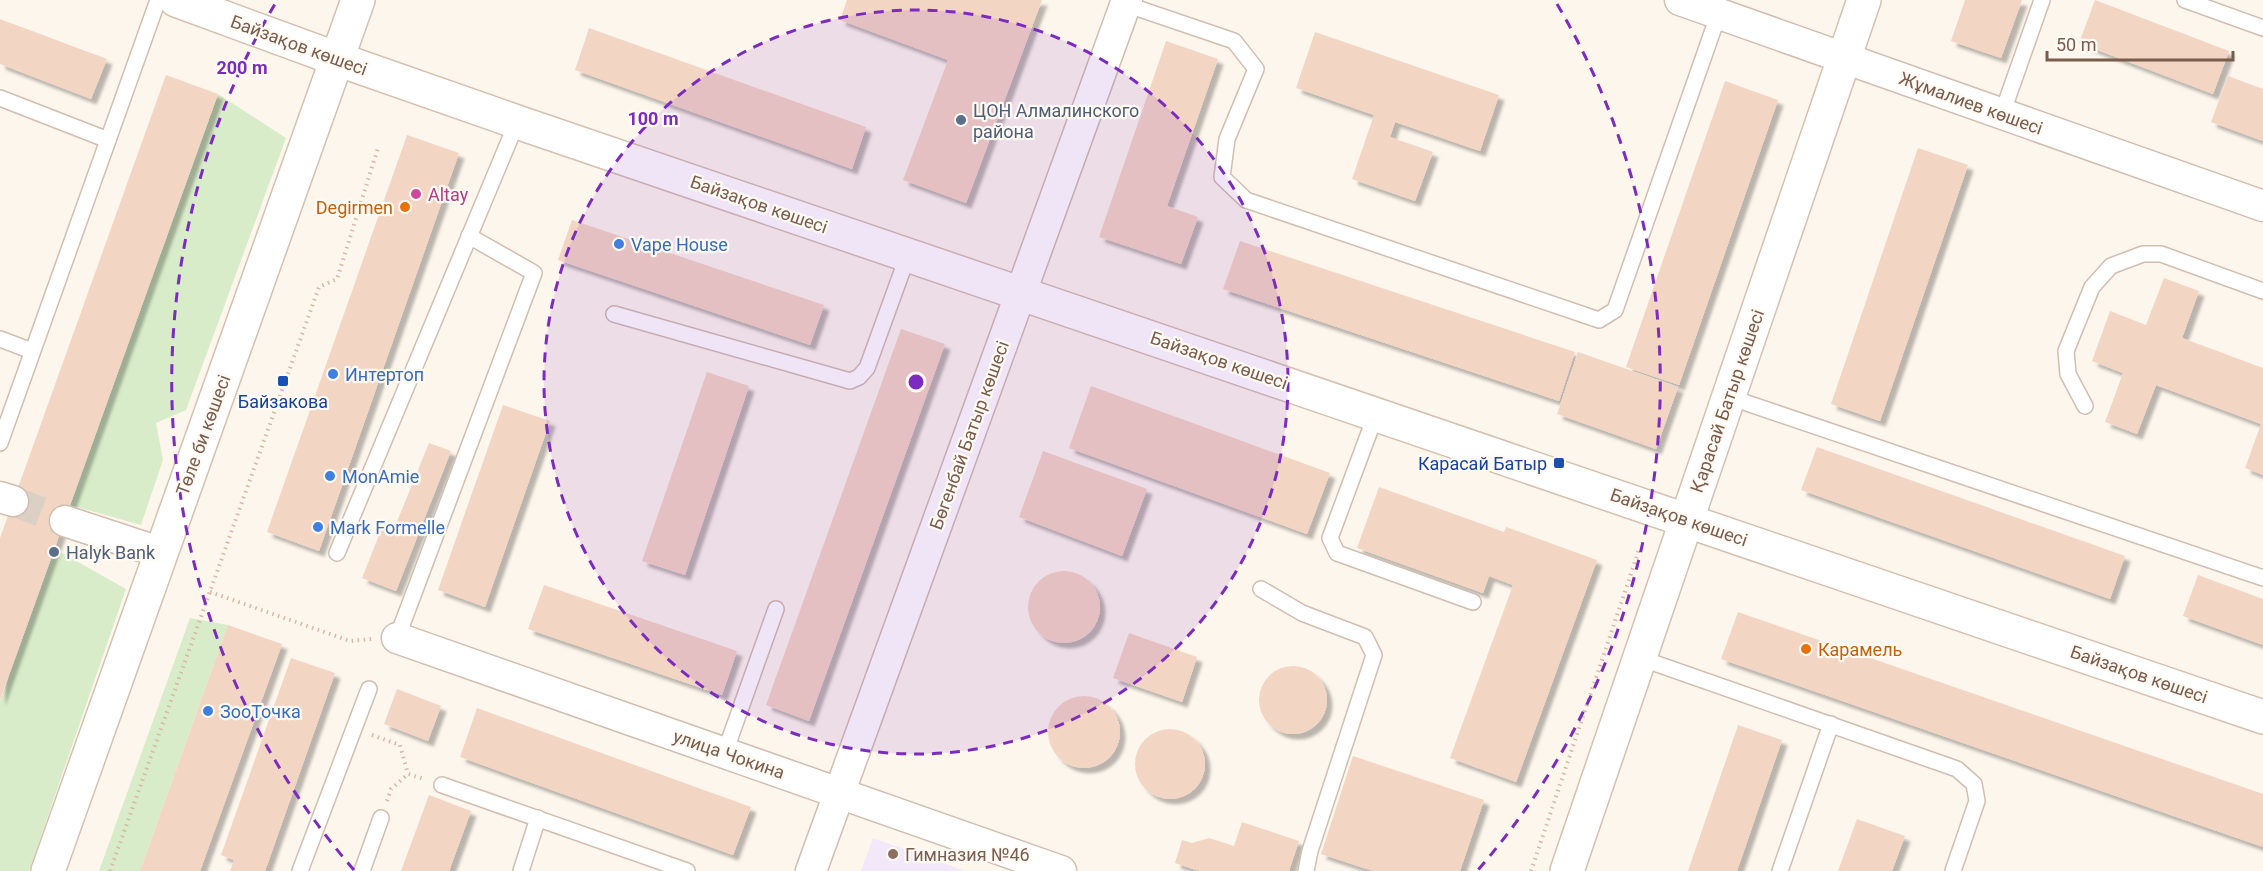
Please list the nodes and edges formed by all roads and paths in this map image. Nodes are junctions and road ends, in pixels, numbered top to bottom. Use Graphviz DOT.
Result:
graph roads {
  1 [pos="158,0"];
  2 [pos="176,0"];
  3 [pos="358,0"];
  4 [pos="1680,0"];
  5 [pos="1864,0"];
  6 [pos="2042,0"];
  7 [pos="2185,0"];
  8 [pos="1126,2"];
  9 [pos="1721,7"];
  10 [pos="2263,28"];
  11 [pos="1844,58"];
  12 [pos="337,59"];
  13 [pos="0,98"];
  14 [pos="2002,114"];
  15 [pos="517,122"];
  16 [pos="108,140"];
  17 [pos="378,148"];
  18 [pos="2263,206"];
  19 [pos="469,236"];
  20 [pos="908,255"];
  21 [pos="2263,291"];
  22 [pos="1021,293"];
  23 [pos="614,314"];
  24 [pos="0,339"];
  25 [pos="32,351"];
  26 [pos="1729,397"];
  27 [pos="2085,406"];
  28 [pos="1376,414"];
  29 [pos="0,443"];
  30 [pos="1687,520"];
  31 [pos="65,522"];
  32 [pos="1640,547"];
  33 [pos="162,553"];
  34 [pos="337,553"];
  35 [pos="2263,578"];
  36 [pos="1261,589"];
  37 [pos="210,592"];
  38 [pos="1473,602"];
  39 [pos="776,609"];
  40 [pos="397,638"];
  41 [pos="1640,658"];
  42 [pos="369,689"];
  43 [pos="2263,717"];
  44 [pos="357,721"];
  45 [pos="1831,724"];
  46 [pos="725,752"];
  47 [pos="408,774"];
  48 [pos="442,784"];
  49 [pos="840,793"];
  50 [pos="381,818"];
  51 [pos="538,818"];
  52 [pos="679,870"];
  53 [pos="48,871"];
  54 [pos="110,871"];
  55 [pos="300,871"];
  56 [pos="362,871"];
  57 [pos="520,871"];
  58 [pos="811,871"];
  59 [pos="1061,871"];
  60 [pos="1306,871"];
  61 [pos="1531,871"];
  62 [pos="1568,871"];
  63 [pos="1780,871"];
  64 [pos="1953,871"];
  1 -- 16 [label="lane"];
  2 -- 12 [label="street, Байзақов көшесі"];
  3 -- 12 [label="street, Төле би көшесі"];
  4 -- 9 [label="street, Жұмалиев көшесі"];
  5 -- 11 [label="street, Қарасай Батыр көшесі"];
  6 -- 14 [label="lane"];
  7 -- 10 [label="lane"];
  8 -- 9 [label="lane"];
  8 -- 22 [label="street, Бөгенбай Батыр көшесі"];
  9 -- 11 [label="street, Жұмалиев көшесі"];
  11 -- 14 [label="street, Жұмалиев көшесі"];
  11 -- 26 [label="street, Қарасай Батыр көшесі"];
  12 -- 15 [label="street, Байзақов көшесі"];
  12 -- 33 [label="street, Төле би көшесі"];
  13 -- 16 [label="lane"];
  14 -- 18 [label="street, Жұмалиев көшесі"];
  15 -- 19 [label="lane"];
  15 -- 20 [label="street, Байзақов көшесі"];
  16 -- 25 [label="lane"];
  17 -- 37 [label="path"];
  19 -- 34 [label="lane"];
  19 -- 40 [label="lane"];
  20 -- 22 [label="street, Байзақов көшесі"];
  20 -- 23 [label="lane"];
  21 -- 27 [label="lane"];
  22 -- 28 [label="street, Байзақов көшесі"];
  22 -- 49 [label="street, Бөгенбай Батыр көшесі"];
  24 -- 25 [label="lane"];
  25 -- 29 [label="lane"];
  26 -- 30 [label="street, Қарасай Батыр көшесі"];
  26 -- 35 [label="lane"];
  28 -- 30 [label="street, Байзақов көшесі"];
  28 -- 38 [label="lane"];
  30 -- 41 [label="street, Қарасай Батыр көшесі"];
  30 -- 43 [label="street, Байзақов көшесі"];
  31 -- 33 [label="street"];
  32 -- 61 [label="path"];
  33 -- 53 [label="street, Төле би көшесі"];
  36 -- 60 [label="lane"];
  37 -- 40 [label="path"];
  37 -- 54 [label="path"];
  39 -- 46 [label="lane"];
  40 -- 46 [label="street, улица Чокина"];
  41 -- 45 [label="lane"];
  41 -- 62 [label="street, Қарасай Батыр көшесі"];
  42 -- 44 [label="lane"];
  44 -- 47 [label="path"];
  44 -- 55 [label="lane"];
  45 -- 63 [label="lane"];
  45 -- 64 [label="lane"];
  46 -- 49 [label="street, улица Чокина"];
  47 -- 48 [label="path"];
  47 -- 50 [label="path"];
  48 -- 51 [label="lane"];
  49 -- 58 [label="street, Бөгенбай Батыр көшесі"];
  49 -- 59 [label="street, улица Чокина"];
  50 -- 56 [label="lane"];
  51 -- 52 [label="lane"];
  51 -- 57 [label="lane"];
}
